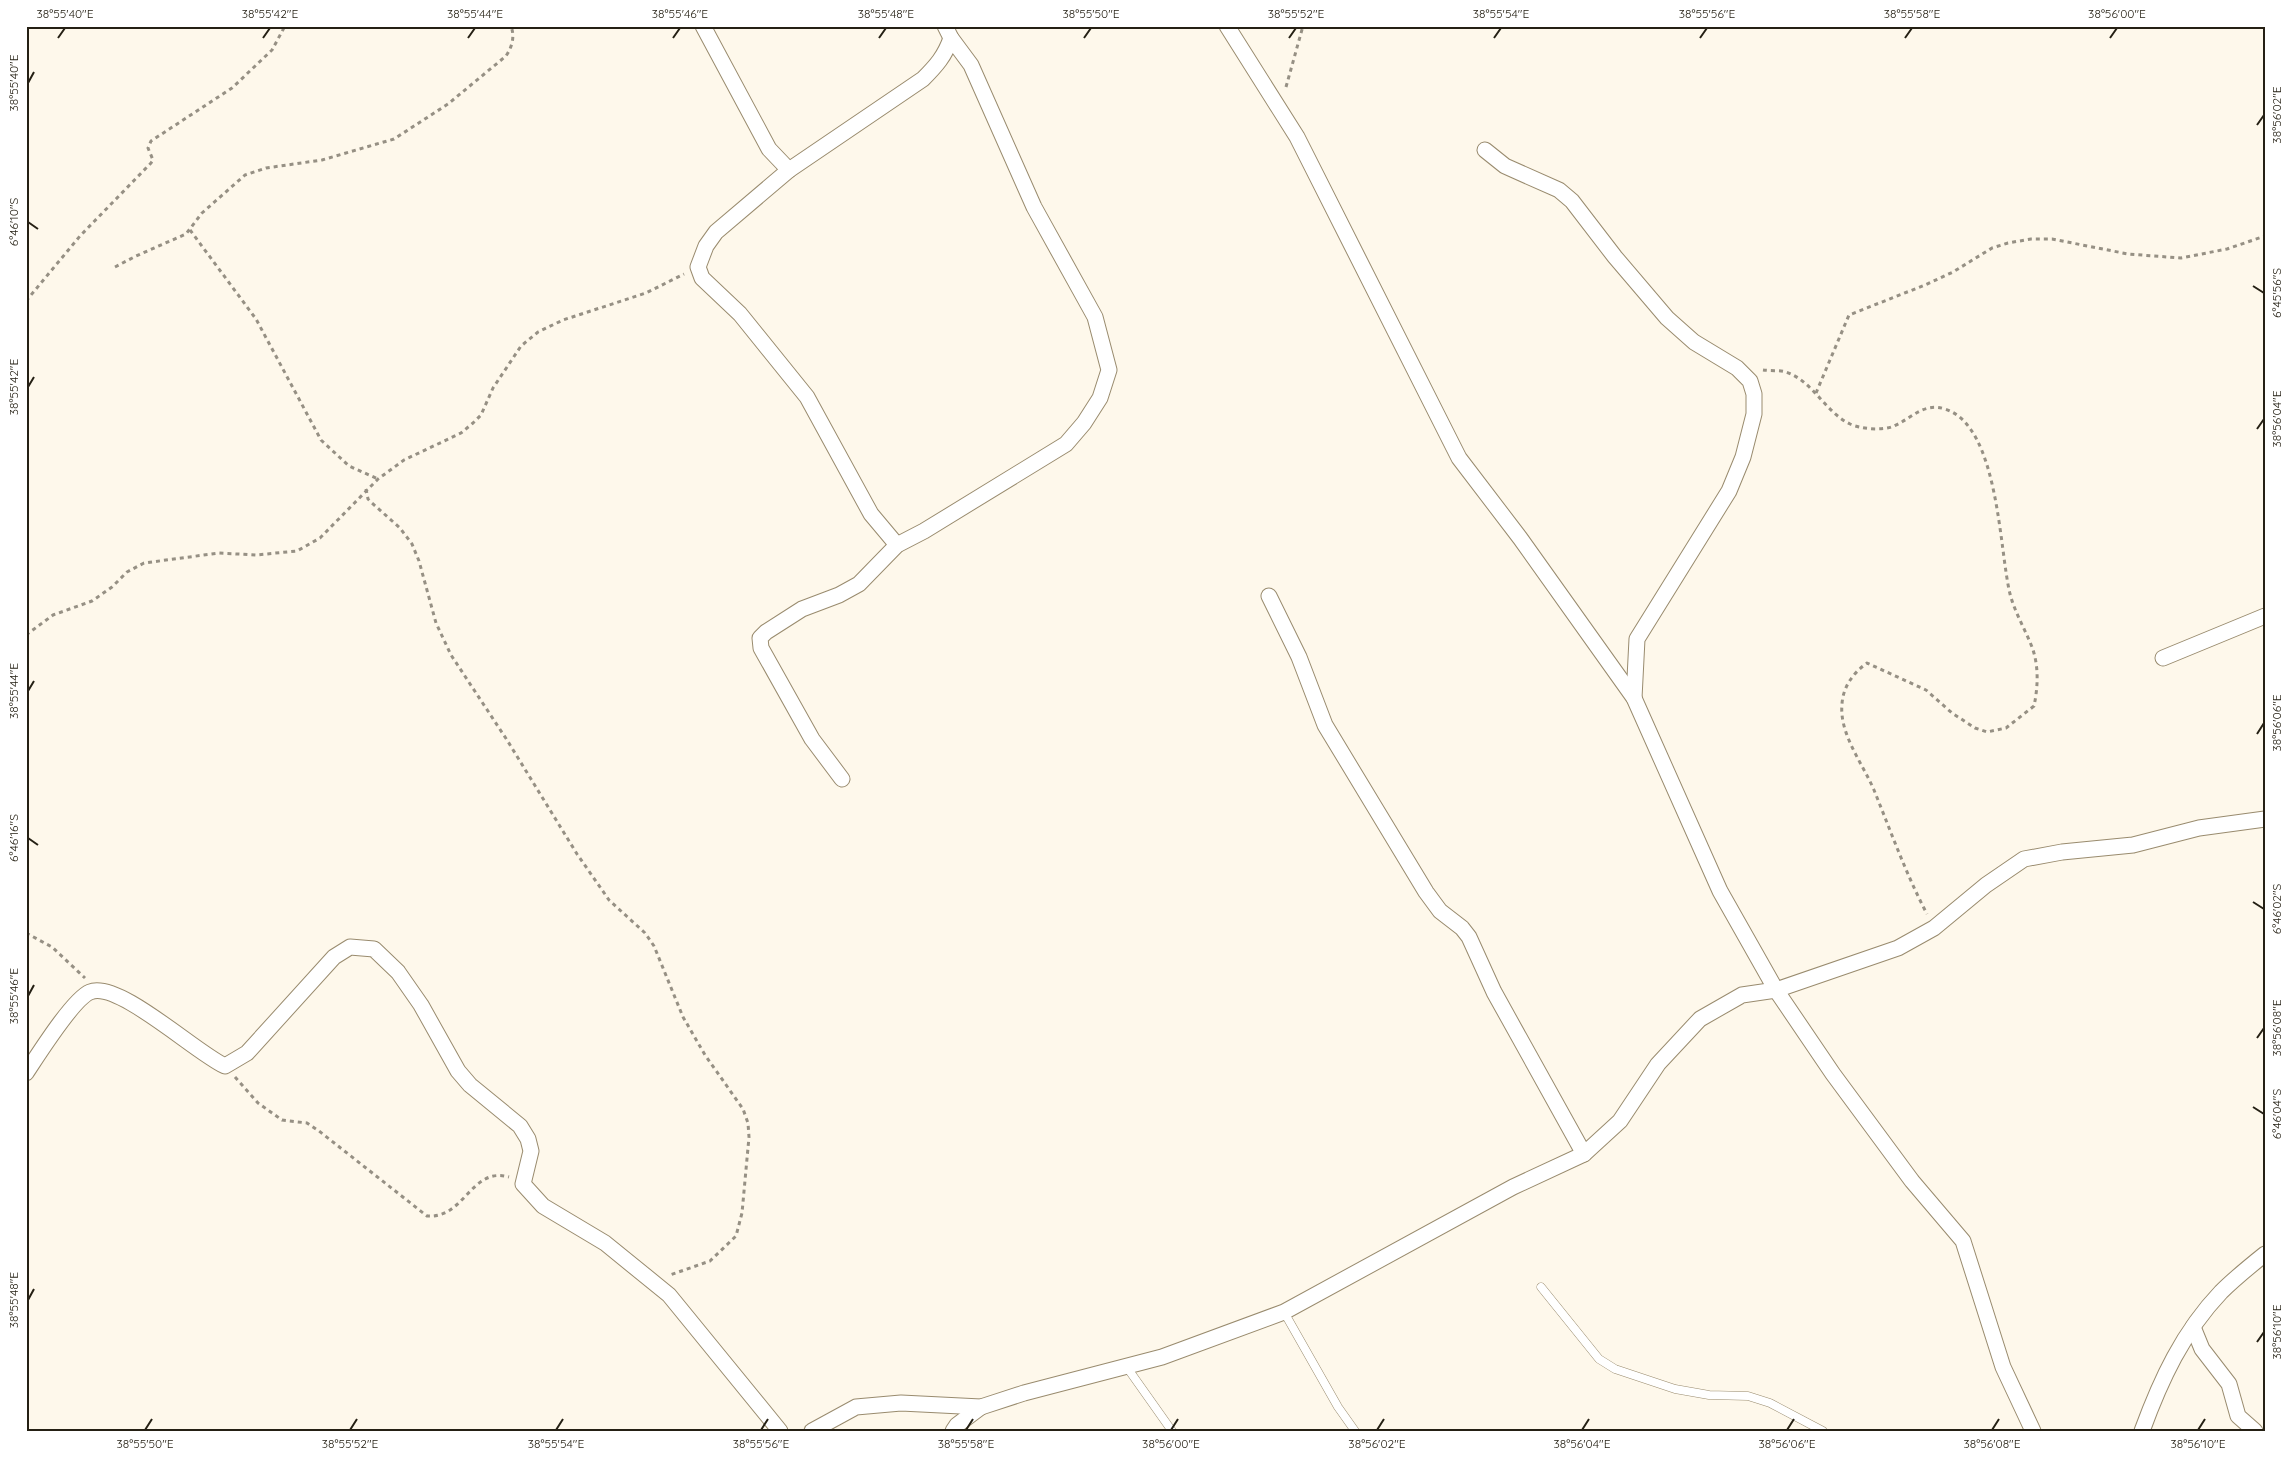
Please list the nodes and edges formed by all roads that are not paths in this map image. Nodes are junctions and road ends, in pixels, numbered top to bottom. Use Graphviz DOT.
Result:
graph roads {
  1 [pos="703,26"];
  2 [pos="1227,26"];
  3 [pos="948,32"];
  4 [pos="1485,150"];
  5 [pos="789,170"];
  6 [pos="897,545"];
  7 [pos="1269,596"];
  8 [pos="2265,616"];
  9 [pos="2163,658"];
  10 [pos="1634,698"];
  11 [pos="842,779"];
  12 [pos="2265,819"];
  13 [pos="1776,990"];
  14 [pos="26,1073"];
  15 [pos="1584,1154"];
  16 [pos="2265,1254"];
  17 [pos="1541,1287"];
  18 [pos="1284,1312"];
  19 [pos="2193,1327"];
  20 [pos="1126,1366"];
  21 [pos="982,1407"];
  22 [pos="780,1431"];
  23 [pos="812,1431"];
  24 [pos="953,1431"];
  25 [pos="1172,1431"];
  26 [pos="1355,1431"];
  27 [pos="1823,1431"];
  28 [pos="2033,1431"];
  29 [pos="2142,1431"];
  30 [pos="2255,1431"];
  1 -- 5 [label="street"];
  2 -- 10 [label="street"];
  3 -- 5 [label="street"];
  3 -- 6 [label="street"];
  4 -- 10 [label="street"];
  5 -- 6 [label="street"];
  6 -- 11 [label="street"];
  7 -- 15 [label="street"];
  8 -- 9 [label="street"];
  10 -- 13 [label="street"];
  12 -- 13 [label="street"];
  13 -- 15 [label="street"];
  13 -- 28 [label="street"];
  14 -- 22 [label="street"];
  15 -- 18 [label="street"];
  16 -- 19 [label="street"];
  17 -- 27 [label="lane"];
  18 -- 20 [label="street"];
  18 -- 26 [label="lane"];
  19 -- 29 [label="street"];
  19 -- 30 [label="street"];
  20 -- 21 [label="street"];
  20 -- 25 [label="lane"];
  21 -- 23 [label="street"];
  21 -- 24 [label="street"];
}
